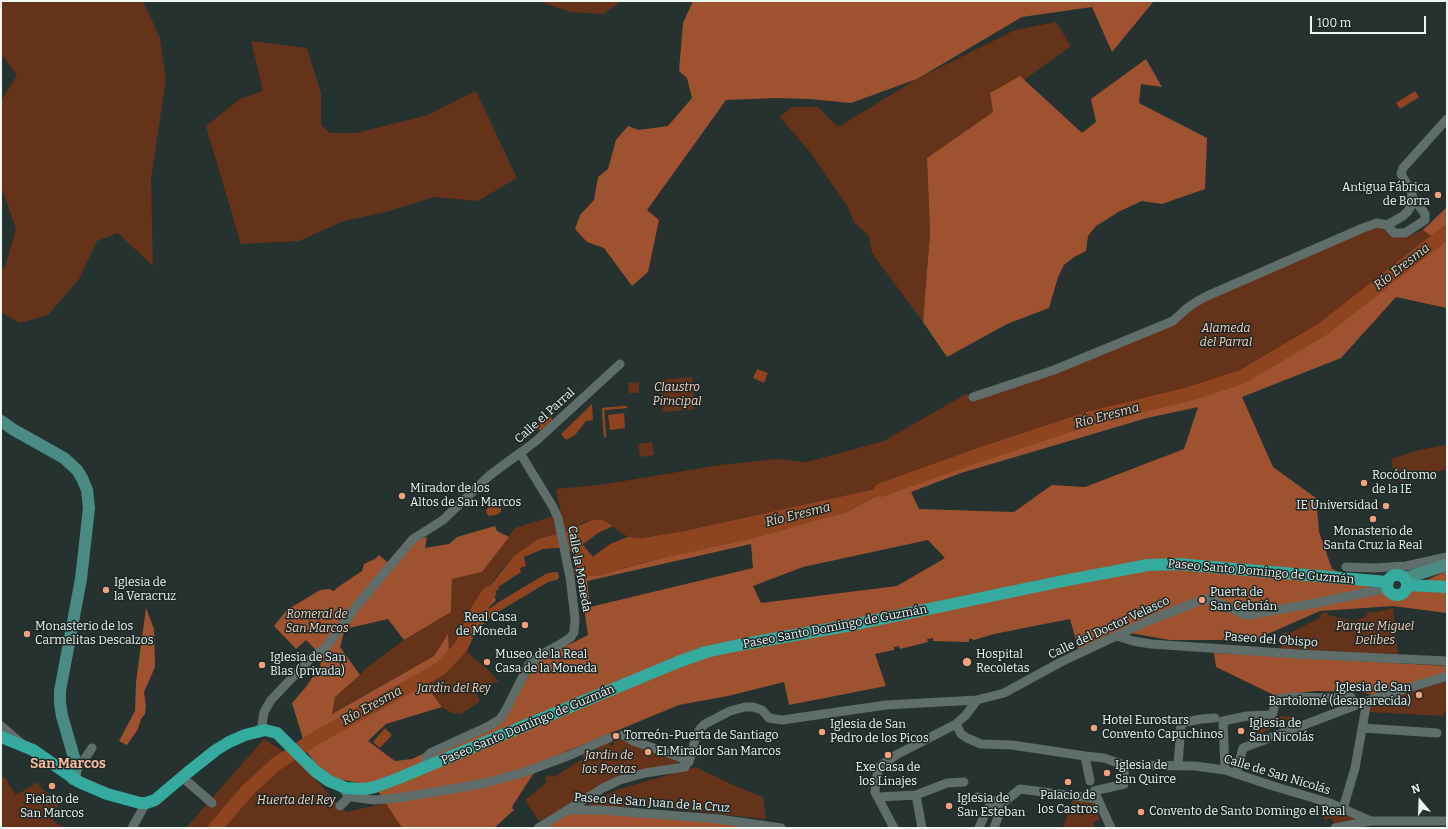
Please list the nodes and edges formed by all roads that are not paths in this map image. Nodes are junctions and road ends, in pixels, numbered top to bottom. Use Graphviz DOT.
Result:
graph roads {
  1 [pos="1447,120"];
  2 [pos="1412,196"];
  3 [pos="1387,225"];
  4 [pos="620,364"];
  5 [pos="973,396"];
  6 [pos="1,421"];
  7 [pos="520,453"];
  8 [pos="557,514"];
  9 [pos="1447,557"];
  10 [pos="1447,565"];
  11 [pos="1346,567"];
  12 [pos="1406,582"];
  13 [pos="1388,585"];
  14 [pos="1447,588"];
  15 [pos="1118,636"];
  16 [pos="1447,661"];
  17 [pos="1447,676"];
  18 [pos="1351,696"];
  19 [pos="977,700"];
  20 [pos="1367,701"];
  21 [pos="1220,720"];
  22 [pos="956,724"];
  23 [pos="1,726"];
  24 [pos="1363,728"];
  25 [pos="261,731"];
  26 [pos="1437,734"];
  27 [pos="622,735"];
  28 [pos="1,737"];
  29 [pos="609,738"];
  30 [pos="27,747"];
  31 [pos="92,748"];
  32 [pos="1085,756"];
  33 [pos="689,762"];
  34 [pos="1124,764"];
  35 [pos="1178,765"];
  36 [pos="427,767"];
  37 [pos="1225,770"];
  38 [pos="1236,774"];
  39 [pos="74,776"];
  40 [pos="182,777"];
  41 [pos="1090,781"];
  42 [pos="964,782"];
  43 [pos="341,786"];
  44 [pos="916,794"];
  45 [pos="1096,795"];
  46 [pos="350,796"];
  47 [pos="879,797"];
  48 [pos="977,797"];
  49 [pos="146,803"];
  50 [pos="212,803"];
  51 [pos="1003,803"];
  52 [pos="340,806"];
  53 [pos="1343,809"];
  54 [pos="567,810"];
  55 [pos="1371,821"];
  56 [pos="1447,821"];
  57 [pos="1425,824"];
  58 [pos="132,828"];
  59 [pos="538,828"];
  60 [pos="781,828"];
  61 [pos="894,828"];
  62 [pos="922,828"];
  63 [pos="979,828"];
  64 [pos="994,828"];
  65 [pos="1111,828"];
  66 [pos="1335,828"];
  67 [pos="1436,828"];
  1 -- 2 [label="street"];
  2 -- 3 [label="street"];
  2 -- 3 [label="street"];
  3 -- 5 [label="street"];
  4 -- 7 [label="street, Calle el Parral"];
  6 -- 39 [label="street"];
  7 -- 8 [label="street, Calle el Parral"];
  7 -- 25 [label="street"];
  8 -- 36 [label="street, Calle la Moneda"];
  9 -- 11 [label="street"];
  10 -- 12 [label="street"];
  12 -- 13 [label="main road"];
  12 -- 13 [label="main road"];
  12 -- 14 [label="main road"];
  13 -- 15 [label="street, Calle del Doctor Velasco"];
  13 -- 36 [label="main road, Paseo Santo Domingo de Guzmán"];
  15 -- 16 [label="street, Paseo del Obispo"];
  15 -- 19 [label="street, Calle del Doctor Velasco"];
  17 -- 20 [label="street"];
  18 -- 21 [label="street"];
  19 -- 22 [label="street"];
  19 -- 33 [label="street, Calle del Doctor Velasco"];
  20 -- 24 [label="street"];
  20 -- 38 [label="street"];
  21 -- 35 [label="street"];
  21 -- 37 [label="street"];
  22 -- 32 [label="street, Calle de San Nicolás"];
  22 -- 47 [label="street"];
  23 -- 30 [label="street"];
  24 -- 26 [label="street"];
  24 -- 53 [label="street"];
  25 -- 40 [label="main road"];
  25 -- 43 [label="main road, Paseo Santo Domingo de Guzmán"];
  27 -- 33 [label="street"];
  28 -- 30 [label="main road"];
  29 -- 46 [label="street"];
  30 -- 39 [label="main road"];
  31 -- 39 [label="street"];
  32 -- 34 [label="street, Calle de San Nicolás"];
  32 -- 41 [label="street"];
  33 -- 54 [label="street, Paseo de San Juan de la Cruz"];
  34 -- 35 [label="street, Calle de San Nicolás"];
  34 -- 45 [label="street"];
  35 -- 37 [label="street, Calle de San Nicolás"];
  36 -- 43 [label="main road, Paseo Santo Domingo de Guzmán"];
  37 -- 38 [label="street, Calle de San Nicolás"];
  38 -- 53 [label="street, Calle de San Nicolás"];
  39 -- 49 [label="main road"];
  40 -- 49 [label="main road"];
  40 -- 50 [label="street"];
  42 -- 44 [label="street"];
  43 -- 46 [label="street"];
  44 -- 47 [label="street"];
  44 -- 62 [label="street"];
  45 -- 51 [label="street"];
  45 -- 65 [label="street"];
  46 -- 52 [label="street"];
  47 -- 61 [label="street"];
  48 -- 51 [label="street"];
  49 -- 58 [label="street"];
  51 -- 63 [label="street"];
  51 -- 64 [label="street"];
  53 -- 55 [label="street, Calle de San Nicolás"];
  54 -- 59 [label="street"];
  54 -- 60 [label="street, Paseo de San Juan de la Cruz"];
  55 -- 57 [label="street"];
  55 -- 66 [label="street"];
  56 -- 57 [label="street"];
  57 -- 67 [label="street"];
}
